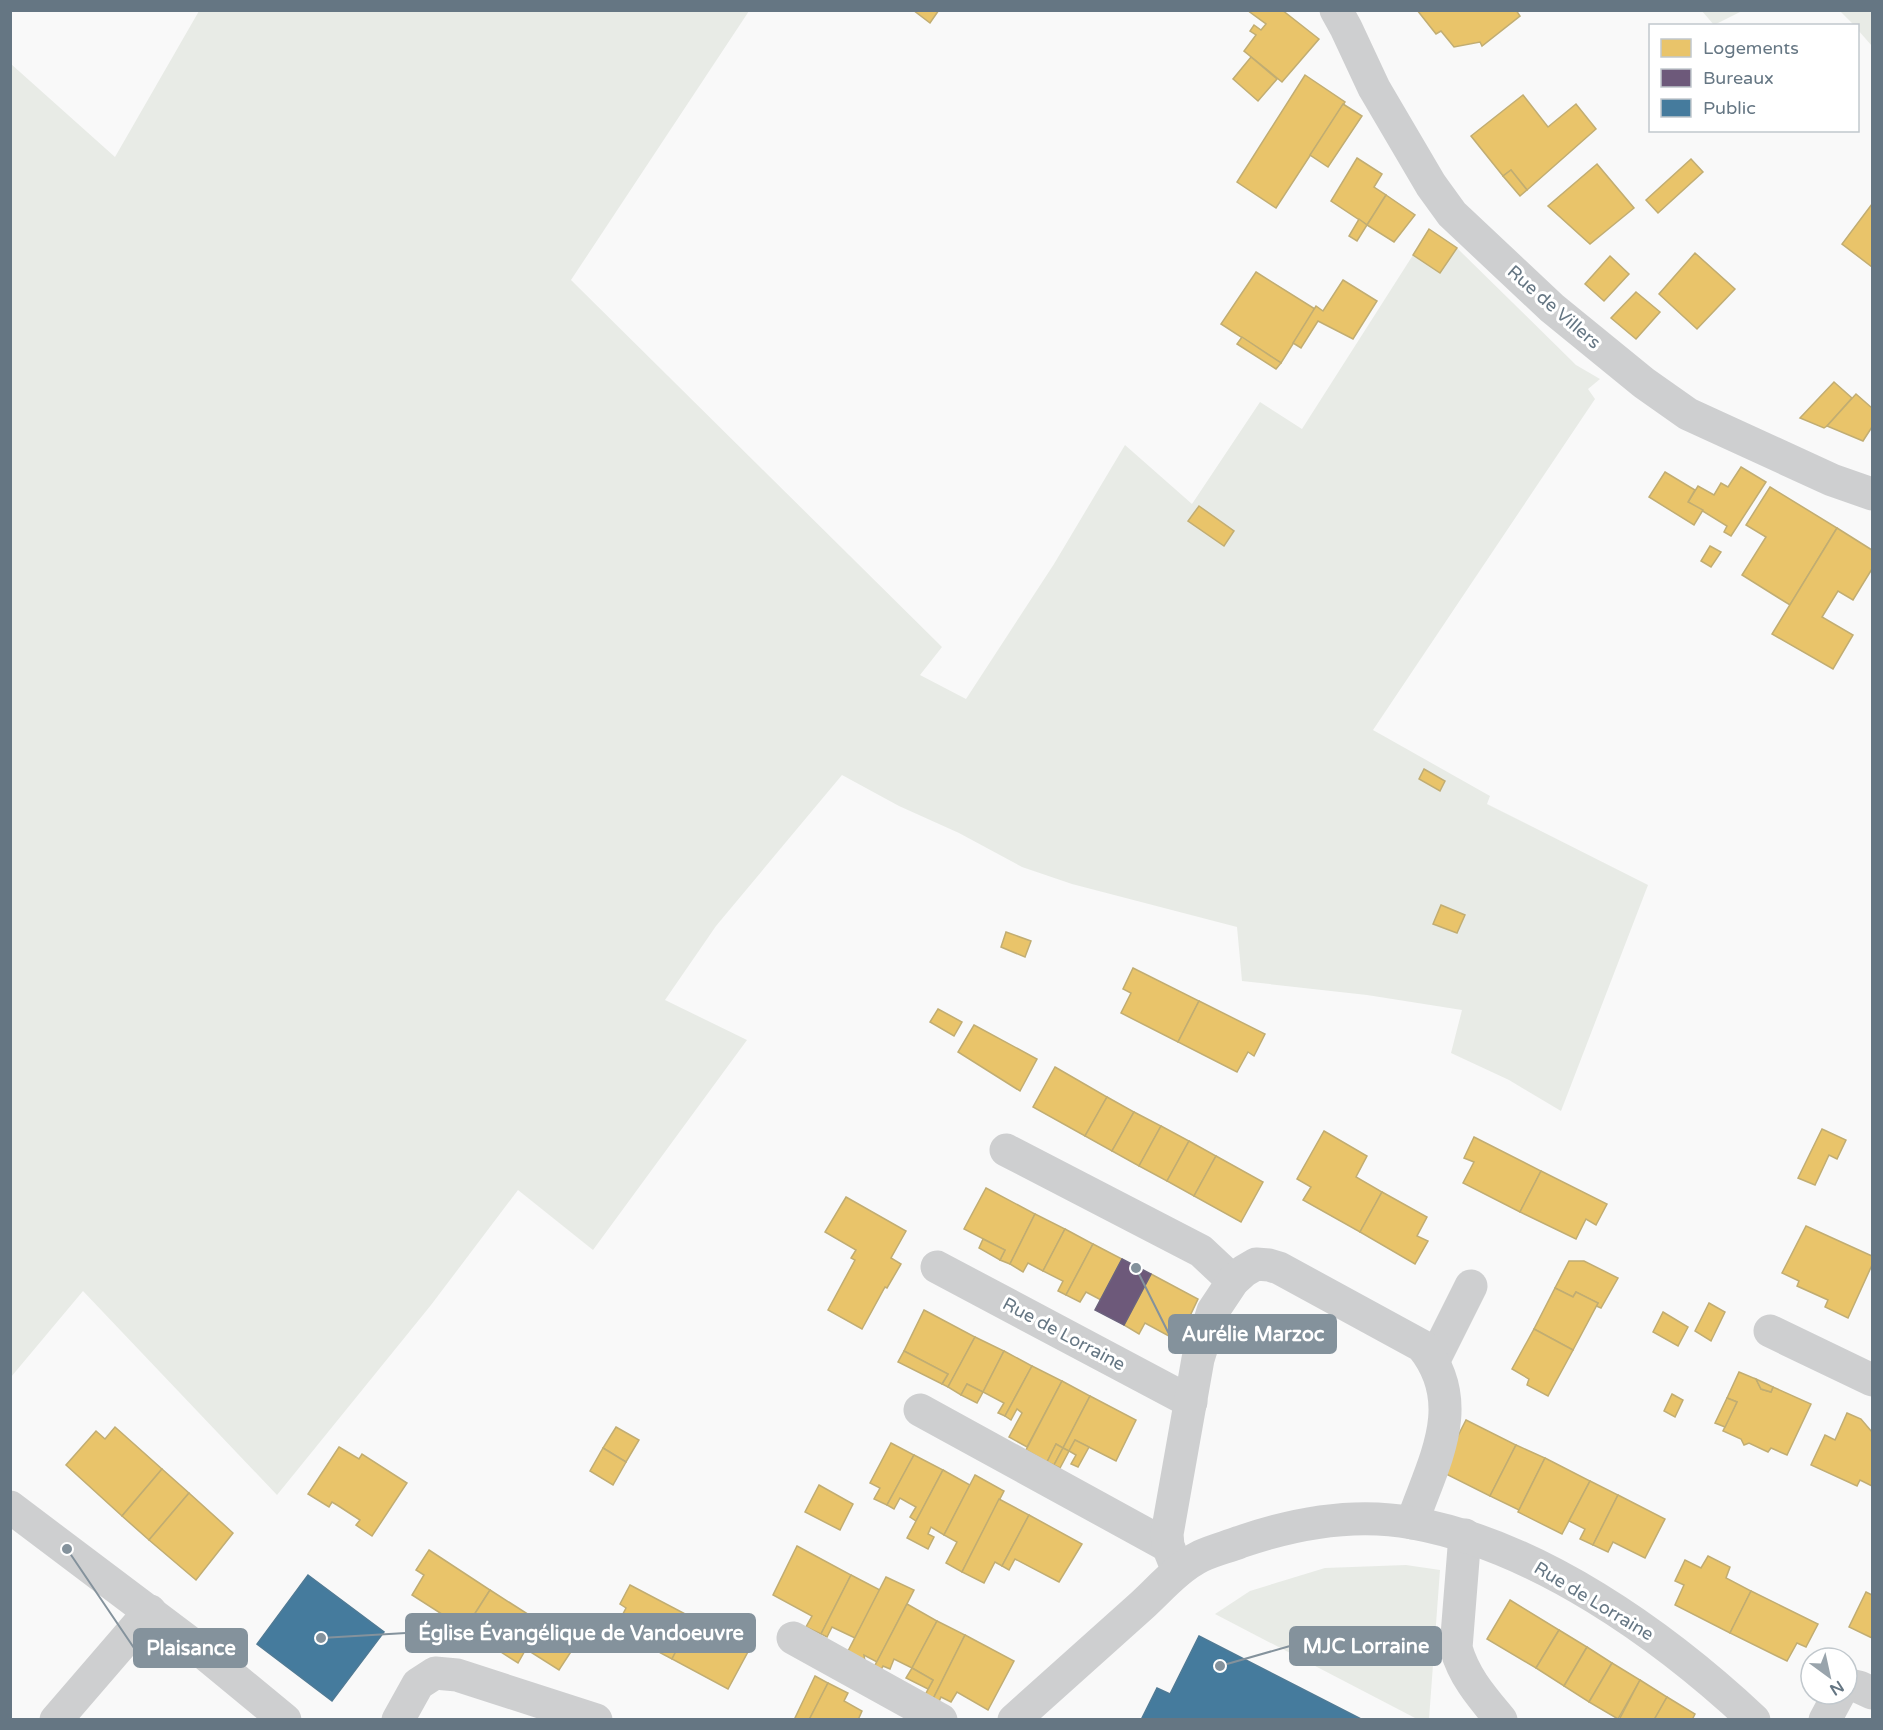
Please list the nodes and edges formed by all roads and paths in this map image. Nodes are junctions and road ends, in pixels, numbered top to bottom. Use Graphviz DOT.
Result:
graph roads {
  1 [pos="1336,10"];
  2 [pos="1872,494"];
  3 [pos="1006,1150"];
  4 [pos="937,1266"];
  5 [pos="1233,1281"];
  6 [pos="1471,1286"];
  7 [pos="1770,1331"];
  8 [pos="1434,1360"];
  9 [pos="1872,1380"];
  10 [pos="1191,1402"];
  11 [pos="920,1410"];
  12 [pos="10,1507"];
  13 [pos="1412,1523"];
  14 [pos="1465,1535"];
  15 [pos="1173,1558"];
  16 [pos="150,1611"];
  17 [pos="793,1638"];
  18 [pos="56,1719"];
  19 [pos="285,1719"];
  20 [pos="398,1719"];
  21 [pos="596,1719"];
  22 [pos="941,1719"];
  23 [pos="1014,1719"];
  24 [pos="1501,1719"];
  25 [pos="1754,1719"];
  1 -- 2 [label="street, Rue de Villers"];
  3 -- 5 [label="street"];
  4 -- 10 [label="street, Rue de Lorraine"];
  5 -- 8 [label="street"];
  5 -- 10 [label="street"];
  6 -- 8 [label="street"];
  7 -- 9 [label="street"];
  8 -- 13 [label="street"];
  10 -- 15 [label="street"];
  11 -- 15 [label="street"];
  12 -- 16 [label="street"];
  13 -- 14 [label="street, Rue de Lorraine"];
  13 -- 15 [label="street, Rue de Lorraine"];
  14 -- 24 [label="street"];
  14 -- 25 [label="street, Rue de Lorraine"];
  15 -- 23 [label="street, Rue de Lorraine"];
  16 -- 18 [label="street"];
  16 -- 19 [label="street"];
  17 -- 22 [label="street"];
  20 -- 21 [label="street"];
}
